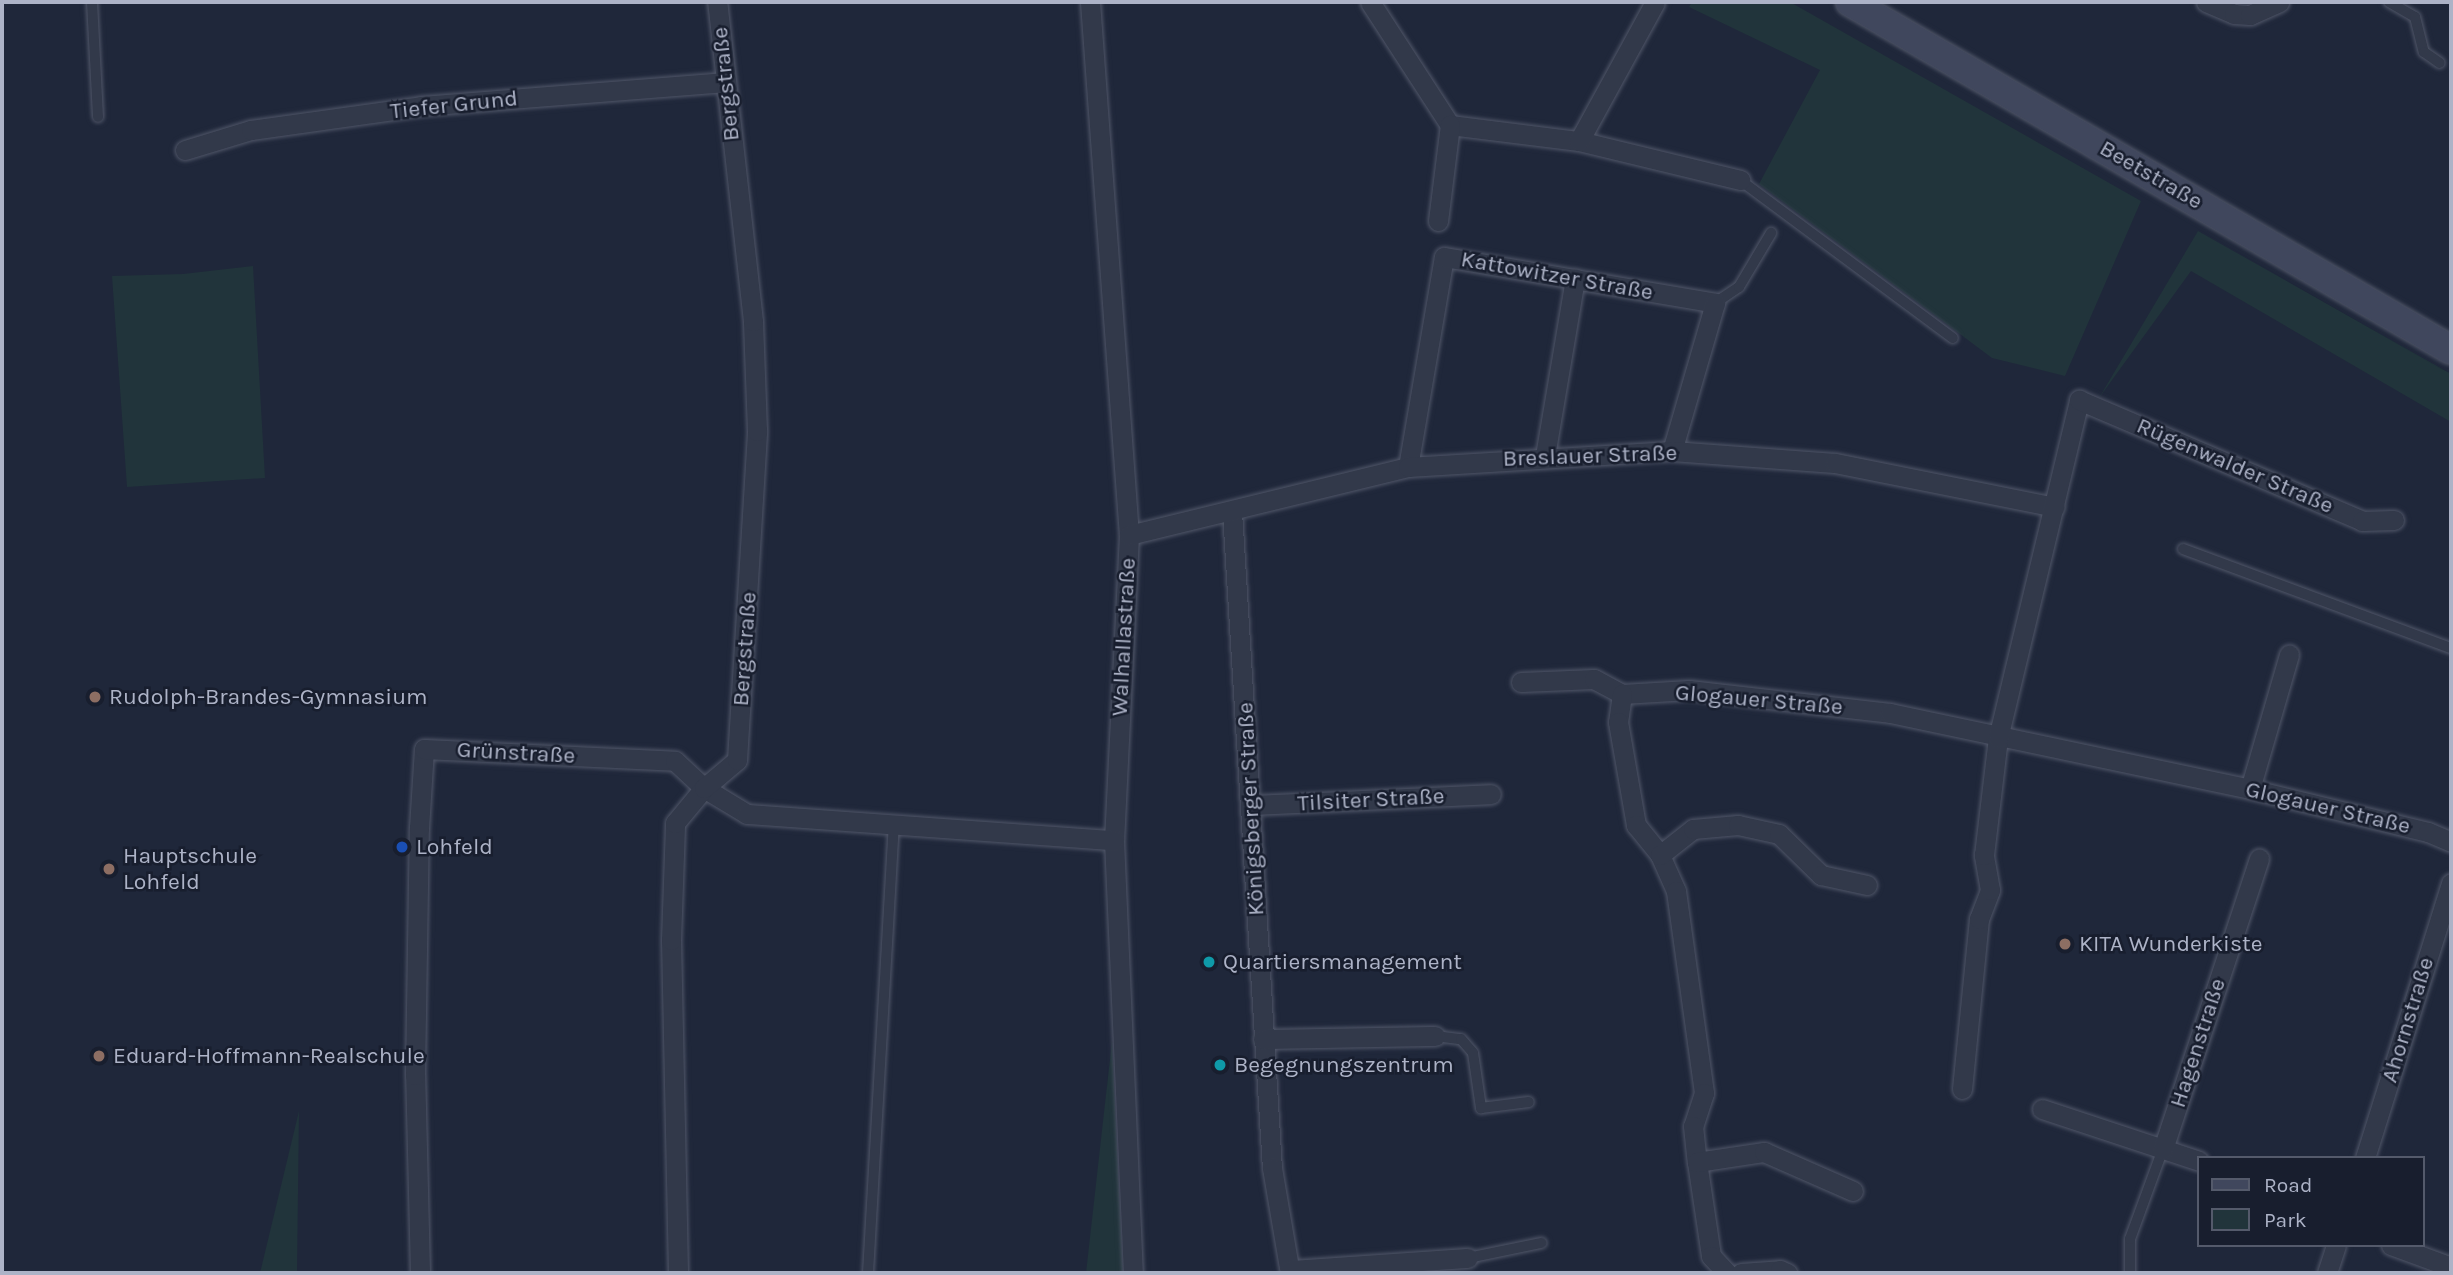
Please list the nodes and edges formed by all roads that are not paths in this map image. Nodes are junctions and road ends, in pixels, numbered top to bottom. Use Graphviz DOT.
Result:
graph roads {
  1 [pos="92,2"];
  2 [pos="717,2"];
  3 [pos="1090,2"];
  4 [pos="1370,2"];
  5 [pos="1655,2"];
  6 [pos="1850,2"];
  7 [pos="2206,2"];
  8 [pos="2279,2"];
  9 [pos="2389,2"];
  10 [pos="2440,63"];
  11 [pos="726,82"];
  12 [pos="98,117"];
  13 [pos="1450,125"];
  14 [pos="1579,141"];
  15 [pos="185,149"];
  16 [pos="1740,180"];
  17 [pos="1438,221"];
  18 [pos="1772,233"];
  19 [pos="1575,279"];
  20 [pos="1715,303"];
  21 [pos="1953,338"];
  22 [pos="2451,350"];
  23 [pos="1672,451"];
  24 [pos="1545,456"];
  25 [pos="1408,467"];
  26 [pos="2055,507"];
  27 [pos="1232,511"];
  28 [pos="2394,520"];
  29 [pos="1129,536"];
  30 [pos="2183,549"];
  31 [pos="2451,648"];
  32 [pos="2290,656"];
  33 [pos="1521,682"];
  34 [pos="1622,694"];
  35 [pos="1998,738"];
  36 [pos="704,788"];
  37 [pos="2250,789"];
  38 [pos="1491,794"];
  39 [pos="1251,806"];
  40 [pos="894,826"];
  41 [pos="1114,840"];
  42 [pos="2451,842"];
  43 [pos="1660,855"];
  44 [pos="2259,858"];
  45 [pos="2451,883"];
  46 [pos="1867,885"];
  47 [pos="1435,1036"];
  48 [pos="1263,1038"];
  49 [pos="1962,1089"];
  50 [pos="1529,1102"];
  51 [pos="2042,1109"];
  52 [pos="2163,1149"];
  53 [pos="2366,1156"];
  54 [pos="2198,1161"];
  55 [pos="1697,1162"];
  56 [pos="1853,1191"];
  57 [pos="1541,1243"];
  58 [pos="2335,1247"];
  59 [pos="2396,1247"];
  60 [pos="1468,1258"];
  61 [pos="2451,1268"];
  62 [pos="1290,1271"];
  63 [pos="420,1273"];
  64 [pos="678,1273"];
  65 [pos="868,1273"];
  66 [pos="1133,1273"];
  67 [pos="1727,1273"];
  68 [pos="1741,1273"];
  69 [pos="1787,1273"];
  70 [pos="2130,1273"];
  71 [pos="2327,1273"];
  1 -- 12 [label="lane"];
  2 -- 11 [label="street, Bergstraße"];
  3 -- 29 [label="street, Walhallastraße"];
  4 -- 13 [label="street"];
  5 -- 14 [label="street"];
  6 -- 22 [label="main road, Beetstraße"];
  7 -- 8 [label="street"];
  9 -- 10 [label="lane"];
  11 -- 15 [label="street, Tiefer Grund"];
  11 -- 36 [label="street, Bergstraße"];
  13 -- 14 [label="street"];
  13 -- 17 [label="street"];
  14 -- 16 [label="street"];
  16 -- 21 [label="lane"];
  18 -- 20 [label="lane"];
  19 -- 20 [label="street, Kattowitzer Straße"];
  19 -- 24 [label="street"];
  19 -- 25 [label="street, Kattowitzer Straße"];
  20 -- 23 [label="street"];
  23 -- 24 [label="street, Breslauer Straße"];
  23 -- 26 [label="street, Breslauer Straße"];
  24 -- 25 [label="street, Breslauer Straße"];
  25 -- 27 [label="street, Breslauer Straße"];
  26 -- 28 [label="street, Rügenwalder Straße"];
  26 -- 35 [label="street"];
  27 -- 29 [label="street, Breslauer Straße"];
  27 -- 39 [label="street, Königsberger Straße"];
  29 -- 41 [label="street, Walhallastraße"];
  30 -- 31 [label="lane"];
  32 -- 37 [label="street"];
  33 -- 34 [label="street, Glogauer Straße"];
  34 -- 35 [label="street, Glogauer Straße"];
  34 -- 43 [label="street"];
  35 -- 37 [label="street, Glogauer Straße"];
  35 -- 49 [label="street"];
  36 -- 40 [label="street, Grünstraße"];
  36 -- 63 [label="street, Grünstraße"];
  36 -- 64 [label="street, Bergstraße"];
  37 -- 42 [label="street, Glogauer Straße"];
  38 -- 39 [label="street, Tilsiter Straße"];
  39 -- 48 [label="street, Königsberger Straße"];
  40 -- 41 [label="street, Grünstraße"];
  40 -- 65 [label="lane"];
  41 -- 66 [label="street, Walhallastraße"];
  43 -- 46 [label="street"];
  43 -- 55 [label="street"];
  44 -- 52 [label="street, Hagenstraße"];
  45 -- 53 [label="street, Ahornstraße"];
  47 -- 48 [label="street"];
  47 -- 50 [label="lane"];
  48 -- 62 [label="street, Königsberger Straße"];
  51 -- 52 [label="street"];
  52 -- 54 [label="street"];
  52 -- 70 [label="lane"];
  55 -- 56 [label="street"];
  55 -- 67 [label="street"];
  57 -- 60 [label="lane"];
  58 -- 71 [label="street"];
  59 -- 61 [label="street"];
  60 -- 62 [label="street"];
  68 -- 69 [label="street"];
}
